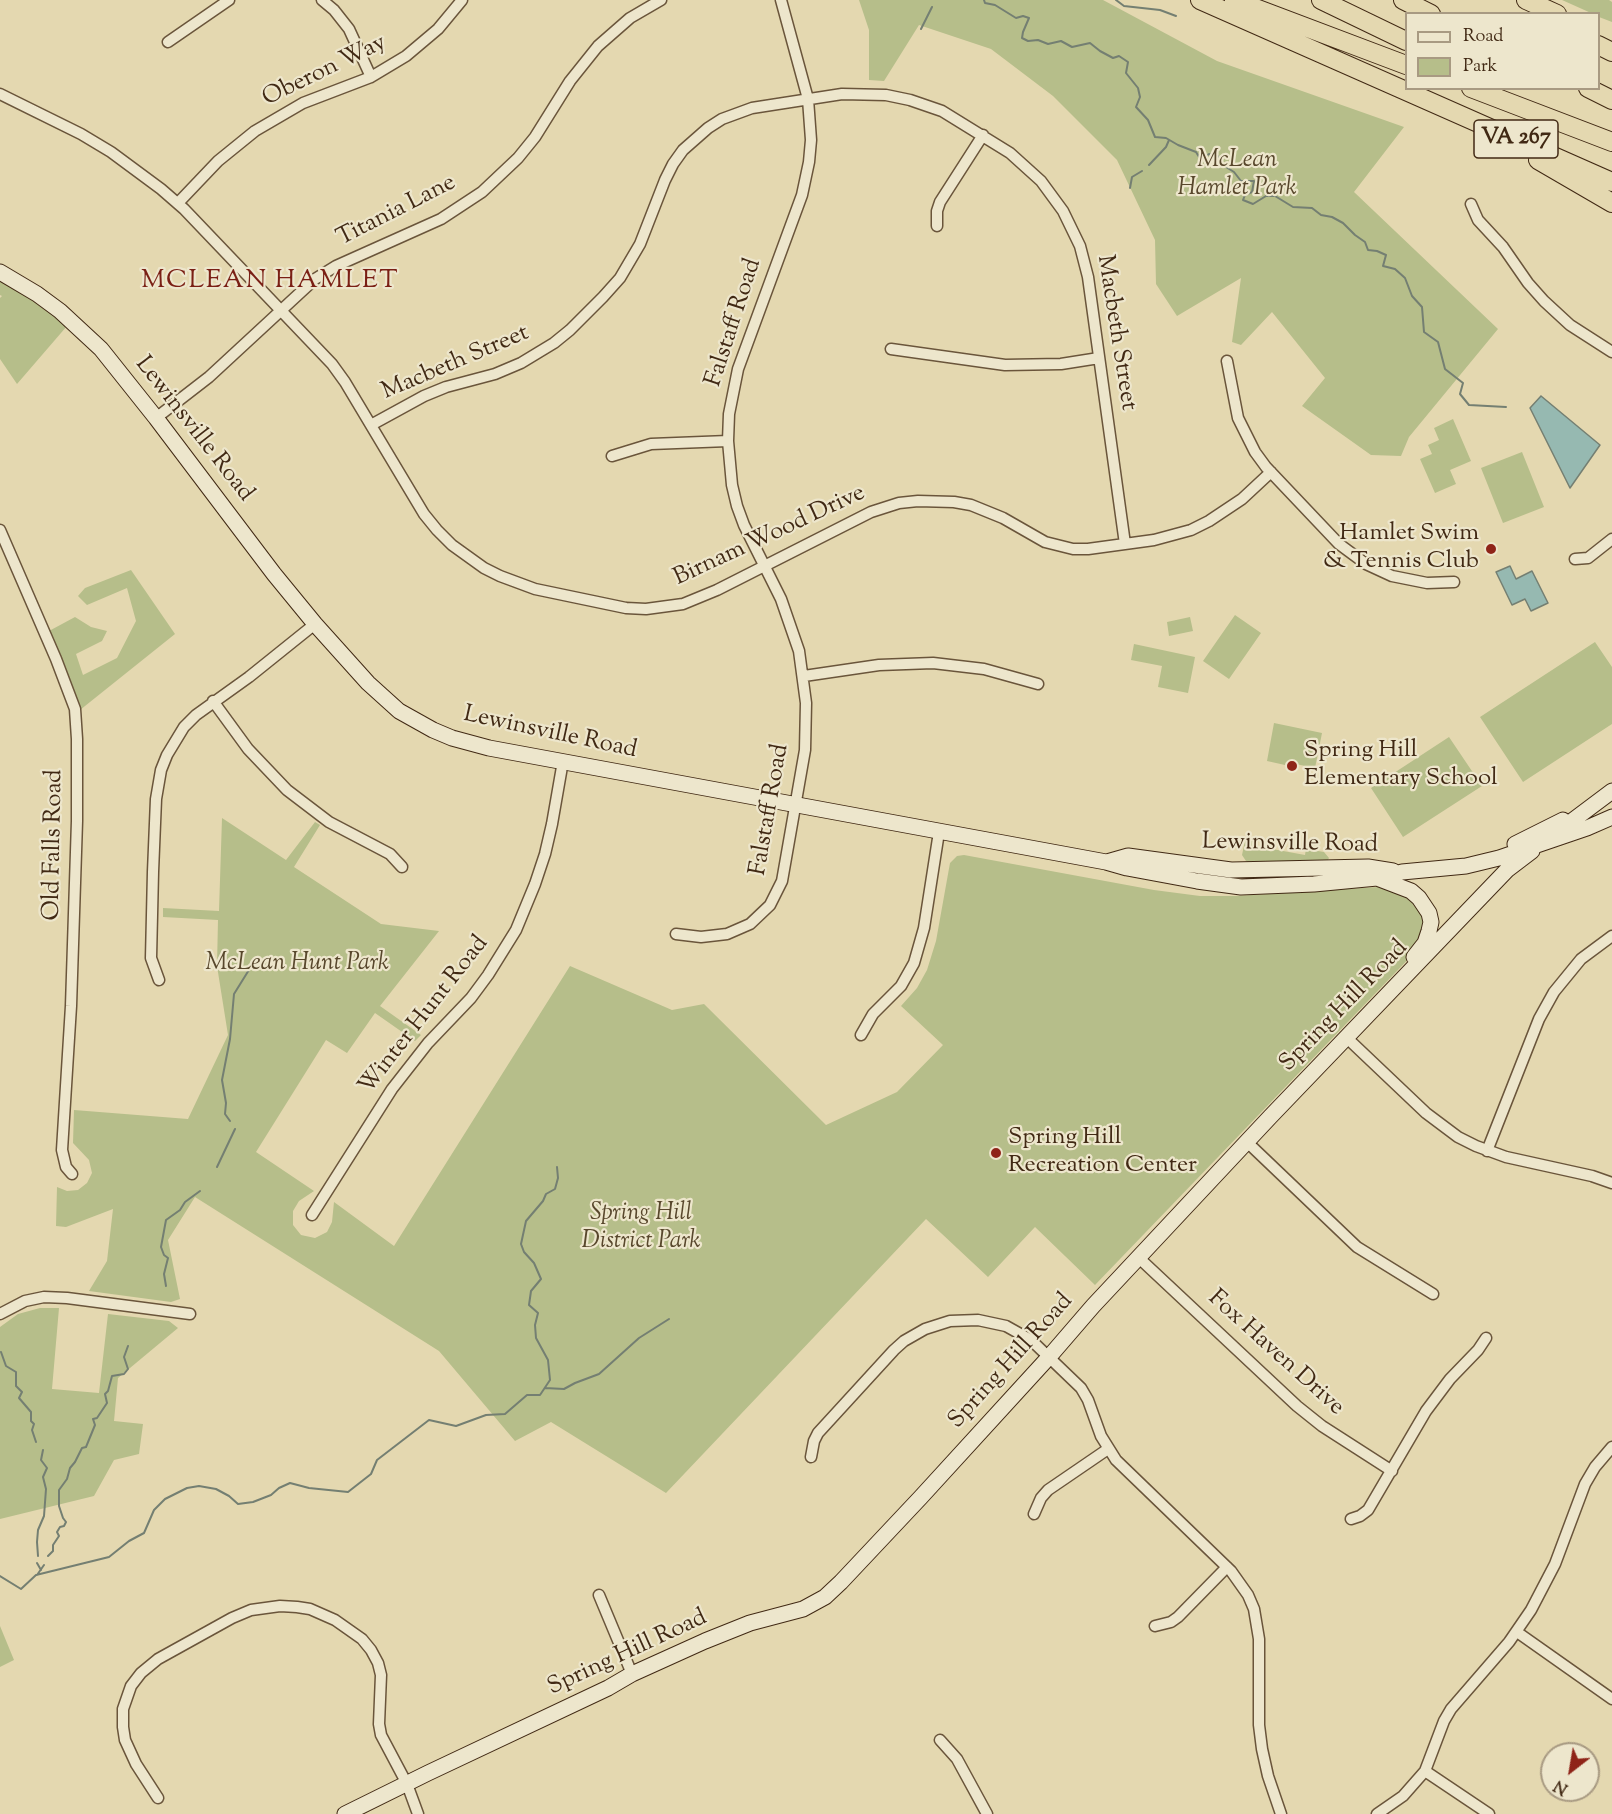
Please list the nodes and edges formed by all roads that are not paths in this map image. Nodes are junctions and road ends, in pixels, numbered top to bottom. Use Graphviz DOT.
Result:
graph roads {
  1 [pos="229,0"];
  2 [pos="322,0"];
  3 [pos="462,0"];
  4 [pos="661,0"];
  5 [pos="781,0"];
  6 [pos="1200,0"];
  7 [pos="1234,0"];
  8 [pos="1321,0"];
  9 [pos="1403,0"];
  10 [pos="1520,0"];
  11 [pos="1526,0"];
  12 [pos="1427,12"];
  13 [pos="1541,12"];
  14 [pos="1553,12"];
  15 [pos="1405,40"];
  16 [pos="168,42"];
  17 [pos="1405,63"];
  18 [pos="370,77"];
  19 [pos="1405,90"];
  20 [pos="1405,90"];
  21 [pos="1477,90"];
  22 [pos="1509,90"];
  23 [pos="1592,90"];
  24 [pos="0,94"];
  25 [pos="808,99"];
  26 [pos="1612,100"];
  27 [pos="1453,111"];
  28 [pos="983,135"];
  29 [pos="1612,141"];
  30 [pos="1612,182"];
  31 [pos="178,203"];
  32 [pos="1612,203"];
  33 [pos="1471,204"];
  34 [pos="937,226"];
  35 [pos="0,272"];
  36 [pos="282,309"];
  37 [pos="891,349"];
  38 [pos="1612,352"];
  39 [pos="1099,358"];
  40 [pos="1227,362"];
  41 [pos="156,418"];
  42 [pos="371,425"];
  43 [pos="728,441"];
  44 [pos="612,456"];
  45 [pos="1271,472"];
  46 [pos="0,530"];
  47 [pos="1612,539"];
  48 [pos="1125,544"];
  49 [pos="1575,559"];
  50 [pos="763,566"];
  51 [pos="1454,582"];
  52 [pos="315,624"];
  53 [pos="804,676"];
  54 [pos="1038,684"];
  55 [pos="213,701"];
  56 [pos="563,761"];
  57 [pos="1611,792"];
  58 [pos="795,805"];
  59 [pos="1612,817"];
  60 [pos="939,832"];
  61 [pos="1541,843"];
  62 [pos="1107,862"];
  63 [pos="1466,866"];
  64 [pos="402,867"];
  65 [pos="1334,868"];
  66 [pos="1231,870"];
  67 [pos="1402,872"];
  68 [pos="1377,878"];
  69 [pos="1215,884"];
  70 [pos="1314,884"];
  71 [pos="676,934"];
  72 [pos="1612,936"];
  73 [pos="159,980"];
  74 [pos="1398,985"];
  75 [pos="861,1035"];
  76 [pos="1347,1038"];
  77 [pos="1247,1142"];
  78 [pos="1487,1151"];
  79 [pos="72,1174"];
  80 [pos="1612,1183"];
  81 [pos="312,1215"];
  82 [pos="1139,1258"];
  83 [pos="1433,1294"];
  84 [pos="0,1314"];
  85 [pos="190,1314"];
  86 [pos="1486,1338"];
  87 [pos="1049,1357"];
  88 [pos="1612,1447"];
  89 [pos="1108,1449"];
  90 [pos="811,1457"];
  91 [pos="1392,1471"];
  92 [pos="1034,1514"];
  93 [pos="1351,1519"];
  94 [pos="1227,1567"];
  95 [pos="599,1595"];
  96 [pos="1155,1626"];
  97 [pos="1517,1632"];
  98 [pos="632,1674"];
  99 [pos="1612,1699"];
  100 [pos="940,1740"];
  101 [pos="1425,1771"];
  102 [pos="407,1784"];
  103 [pos="158,1798"];
  104 [pos="345,1814"];
  105 [pos="418,1814"];
  106 [pos="987,1814"];
  107 [pos="1281,1814"];
  108 [pos="1377,1814"];
  109 [pos="1489,1814"];
  1 -- 16 [label="street"];
  2 -- 18 [label="street"];
  3 -- 18 [label="street, Oberon Way"];
  4 -- 36 [label="street, Titania Lane"];
  5 -- 25 [label="street, Falstaff Road"];
  6 -- 19 [label="highway, VA 267"];
  7 -- 17 [label="highway"];
  8 -- 15 [label="highway"];
  9 -- 12 [label="highway"];
  10 -- 13 [label="highway"];
  11 -- 14 [label="highway"];
  18 -- 31 [label="street, Oberon Way"];
  20 -- 27 [label="highway, VA 267"];
  21 -- 29 [label="highway"];
  22 -- 29 [label="highway"];
  23 -- 26 [label="highway"];
  24 -- 31 [label="street, Birnam Wood Drive"];
  25 -- 28 [label="street, Macbeth Street"];
  25 -- 42 [label="street, Macbeth Street"];
  25 -- 43 [label="street, Falstaff Road"];
  27 -- 30 [label="highway, VA 267"];
  27 -- 32 [label="highway"];
  28 -- 34 [label="street"];
  28 -- 39 [label="street, Macbeth Street"];
  31 -- 36 [label="street, Birnam Wood Drive"];
  33 -- 38 [label="street"];
  35 -- 41 [label="main road, Lewinsville Road"];
  36 -- 41 [label="street, Titania Lane"];
  36 -- 42 [label="street, Birnam Wood Drive"];
  37 -- 39 [label="street"];
  39 -- 48 [label="street, Macbeth Street"];
  40 -- 45 [label="street"];
  41 -- 52 [label="main road, Lewinsville Road"];
  42 -- 50 [label="street, Birnam Wood Drive"];
  43 -- 44 [label="street"];
  43 -- 50 [label="street, Falstaff Road"];
  45 -- 48 [label="street, Birnam Wood Drive"];
  45 -- 51 [label="street"];
  46 -- 79 [label="street, Old Falls Road"];
  47 -- 49 [label="street"];
  48 -- 50 [label="street, Birnam Wood Drive"];
  50 -- 53 [label="street, Falstaff Road"];
  52 -- 55 [label="street"];
  52 -- 56 [label="main road, Lewinsville Road"];
  53 -- 54 [label="street"];
  53 -- 58 [label="street, Falstaff Road"];
  55 -- 64 [label="street"];
  55 -- 73 [label="street"];
  56 -- 58 [label="main road, Lewinsville Road"];
  56 -- 81 [label="street, Winter Hunt Road"];
  57 -- 61 [label="main road, Spring Hill Road"];
  57 -- 63 [label="main road"];
  58 -- 60 [label="main road, Lewinsville Road"];
  58 -- 71 [label="street, Falstaff Road"];
  59 -- 61 [label="main road, Lewinsville Road"];
  60 -- 62 [label="main road, Lewinsville Road"];
  60 -- 75 [label="street"];
  61 -- 63 [label="main road, Lewinsville Road"];
  61 -- 74 [label="main road, Spring Hill Road"];
  62 -- 66 [label="main road, Lewinsville Road"];
  62 -- 69 [label="main road, Lewinsville Road"];
  63 -- 67 [label="main road, Lewinsville Road"];
  65 -- 66 [label="main road, Lewinsville Road"];
  65 -- 67 [label="main road, Lewinsville Road"];
  65 -- 70 [label="main road"];
  66 -- 69 [label="main road"];
  67 -- 68 [label="main road, Lewinsville Road"];
  68 -- 70 [label="main road, Lewinsville Road"];
  68 -- 74 [label="main road"];
  69 -- 70 [label="main road, Lewinsville Road"];
  72 -- 78 [label="street"];
  74 -- 76 [label="main road, Spring Hill Road"];
  76 -- 77 [label="main road, Spring Hill Road"];
  76 -- 78 [label="street"];
  77 -- 82 [label="main road, Spring Hill Road"];
  77 -- 83 [label="street"];
  78 -- 80 [label="street"];
  82 -- 87 [label="main road, Spring Hill Road"];
  82 -- 91 [label="street, Fox Haven Drive"];
  84 -- 85 [label="street"];
  86 -- 91 [label="street"];
  87 -- 89 [label="street"];
  87 -- 90 [label="street"];
  87 -- 98 [label="main road, Spring Hill Road"];
  88 -- 97 [label="street"];
  89 -- 92 [label="street"];
  89 -- 94 [label="street"];
  91 -- 93 [label="street"];
  94 -- 96 [label="street"];
  94 -- 107 [label="street"];
  95 -- 98 [label="street"];
  97 -- 99 [label="street"];
  97 -- 101 [label="street"];
  98 -- 102 [label="main road, Spring Hill Road"];
  100 -- 106 [label="street"];
  101 -- 108 [label="street"];
  101 -- 109 [label="street"];
  102 -- 103 [label="street"];
  102 -- 104 [label="main road, Spring Hill Road"];
  102 -- 105 [label="street"];
}
